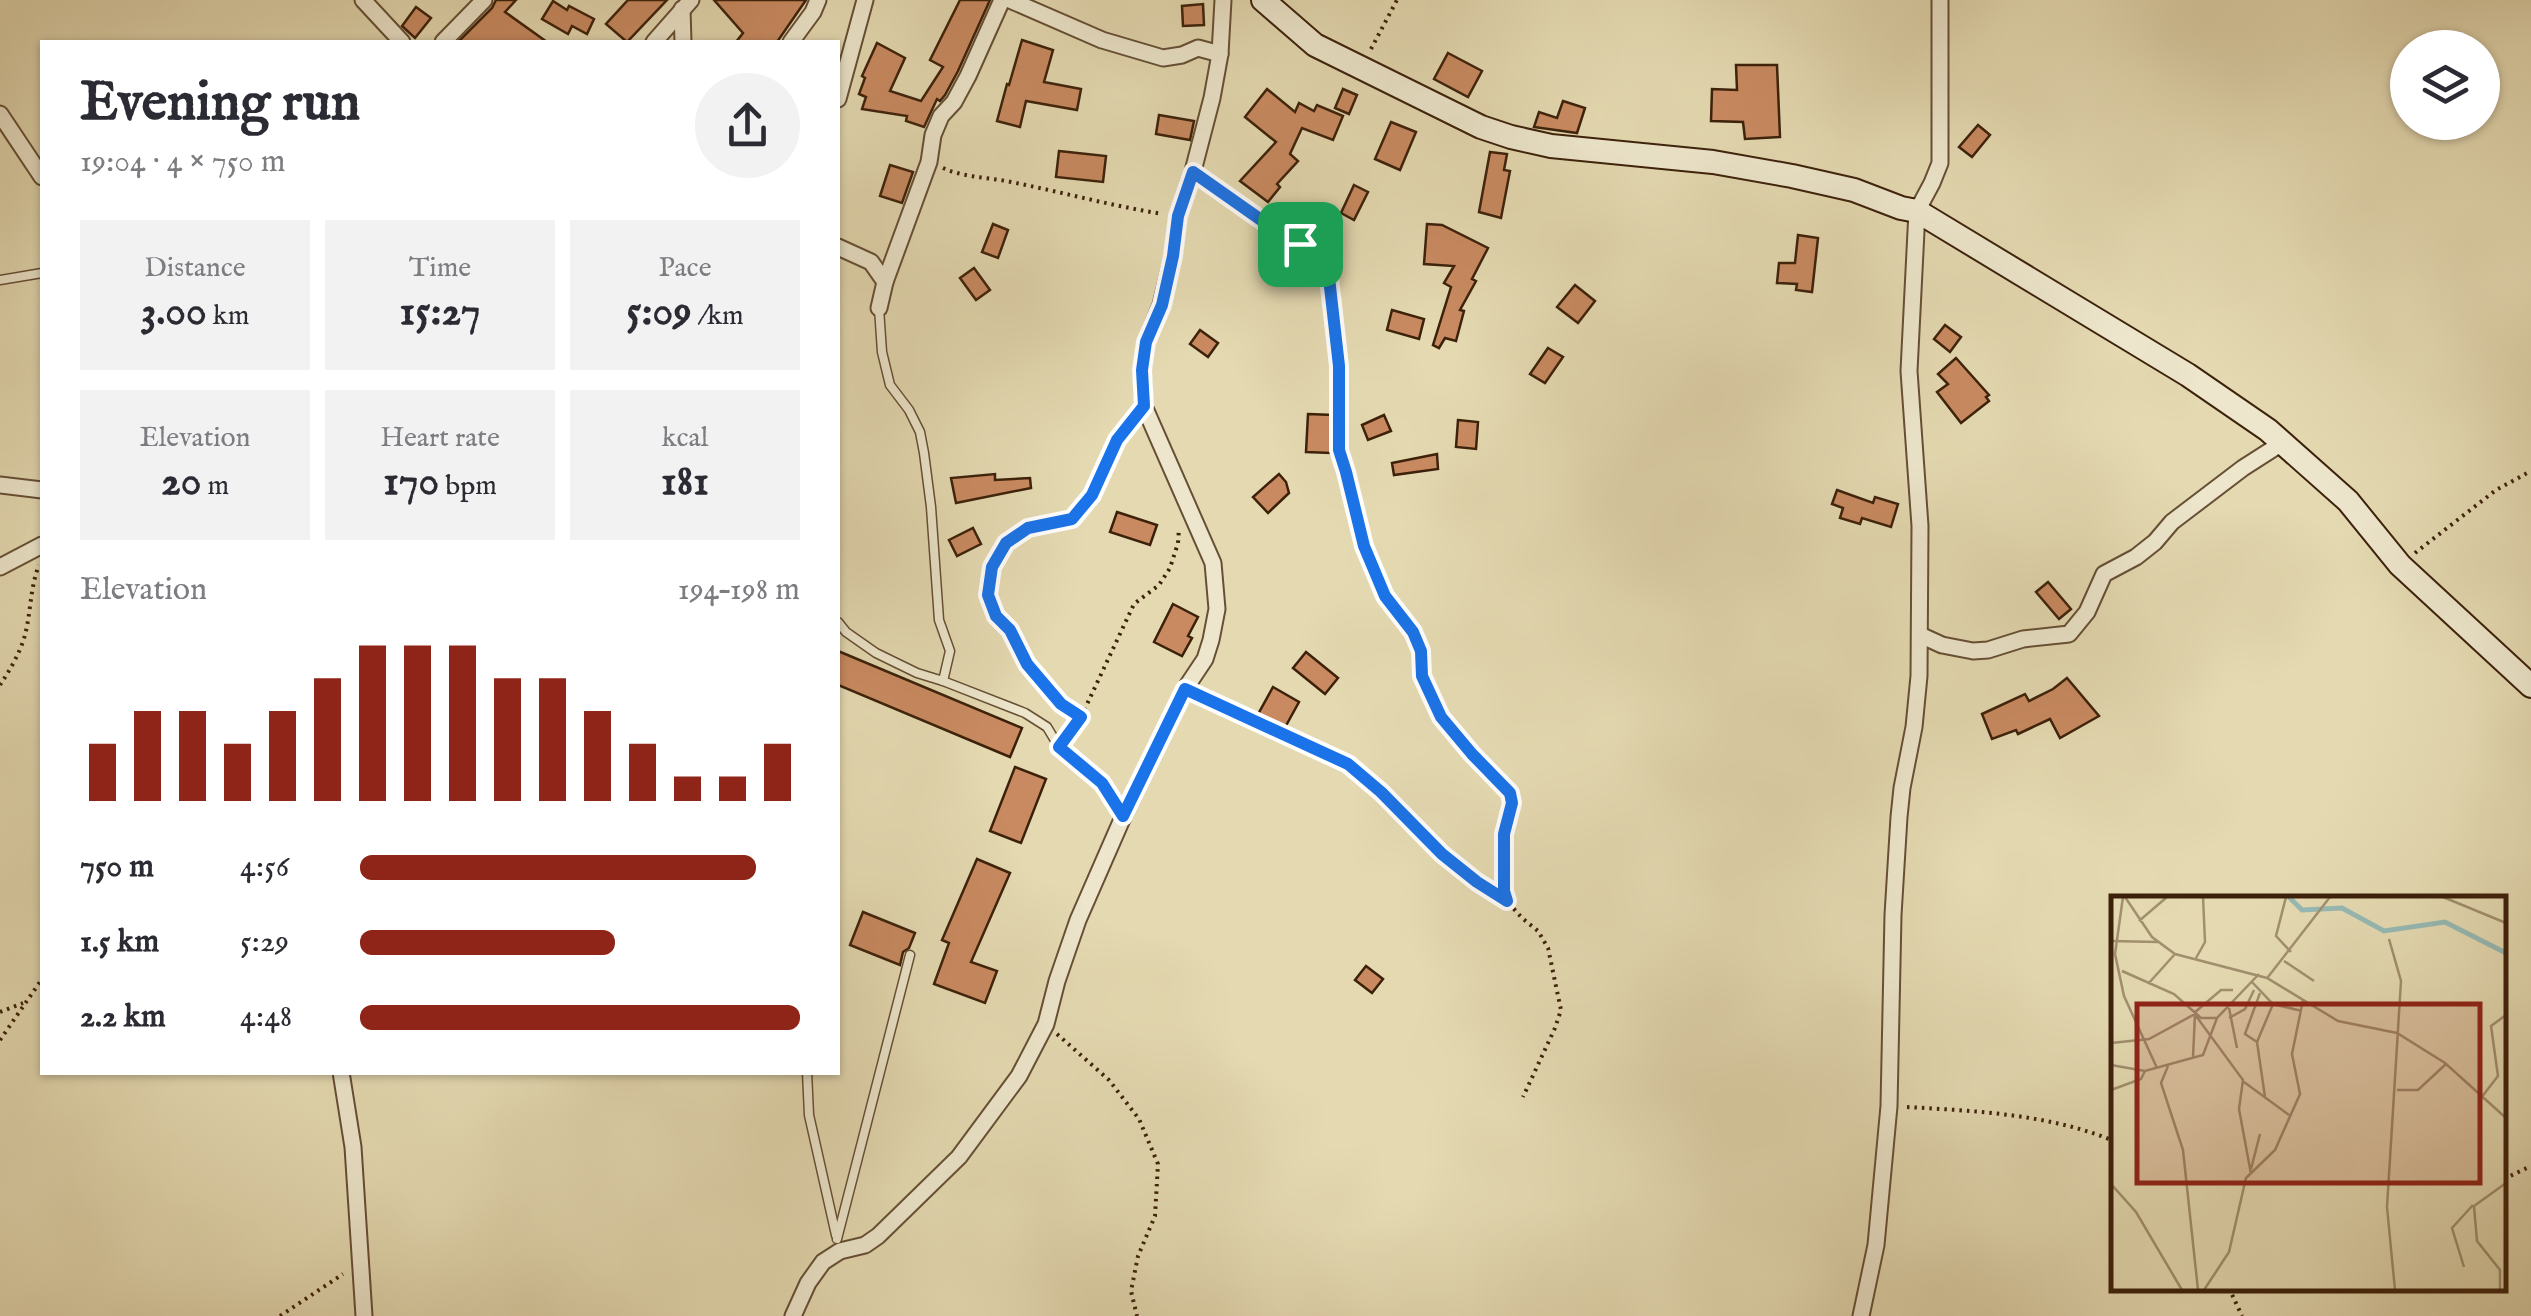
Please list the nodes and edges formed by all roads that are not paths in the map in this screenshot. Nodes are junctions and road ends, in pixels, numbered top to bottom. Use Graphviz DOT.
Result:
graph roads {
  1 [pos="362,0"];
  2 [pos="484,0"];
  3 [pos="818,0"];
  4 [pos="865,0"];
  5 [pos="1002,0"];
  6 [pos="1010,0"];
  7 [pos="1223,0"];
  8 [pos="1263,0"];
  9 [pos="1940,0"];
  10 [pos="686,4"];
  11 [pos="400,40"];
  12 [pos="445,40"];
  13 [pos="656,40"];
  14 [pos="683,40"];
  15 [pos="792,40"];
  16 [pos="1220,54"];
  17 [pos="840,92"];
  18 [pos="0,114"];
  19 [pos="40,175"];
  20 [pos="1917,211"];
  21 [pos="840,248"];
  22 [pos="40,273"];
  23 [pos="0,280"];
  24 [pos="885,282"];
  25 [pos="880,308"];
  26 [pos="2282,443"];
  27 [pos="0,484"];
  28 [pos="40,490"];
  29 [pos="40,546"];
  30 [pos="0,567"];
  31 [pos="840,624"];
  32 [pos="1920,635"];
  33 [pos="944,681"];
  34 [pos="2531,686"];
  35 [pos="1123,816"];
  36 [pos="910,955"];
  37 [pos="341,1075"];
  38 [pos="806,1075"];
  39 [pos="838,1245"];
  40 [pos="364,1316"];
  41 [pos="793,1316"];
  42 [pos="1861,1316"];
  1 -- 11 [label="street"];
  2 -- 12 [label="street"];
  3 -- 15 [label="street"];
  4 -- 17 [label="street"];
  5 -- 24 [label="street"];
  6 -- 16 [label="street"];
  7 -- 16 [label="street"];
  8 -- 20 [label="street"];
  9 -- 20 [label="street"];
  10 -- 13 [label="street"];
  10 -- 14 [label="street"];
  16 -- 35 [label="street"];
  18 -- 19 [label="street"];
  20 -- 26 [label="street"];
  20 -- 32 [label="street"];
  21 -- 24 [label="street"];
  22 -- 23 [label="lane"];
  24 -- 25 [label="street"];
  25 -- 33 [label="lane"];
  26 -- 32 [label="street"];
  26 -- 34 [label="street"];
  27 -- 28 [label="street"];
  29 -- 30 [label="street"];
  31 -- 33 [label="lane"];
  32 -- 42 [label="street"];
  33 -- 35 [label="lane"];
  35 -- 39 [label="street"];
  36 -- 39 [label="lane"];
  37 -- 40 [label="street"];
  38 -- 39 [label="lane"];
  39 -- 41 [label="street"];
}
